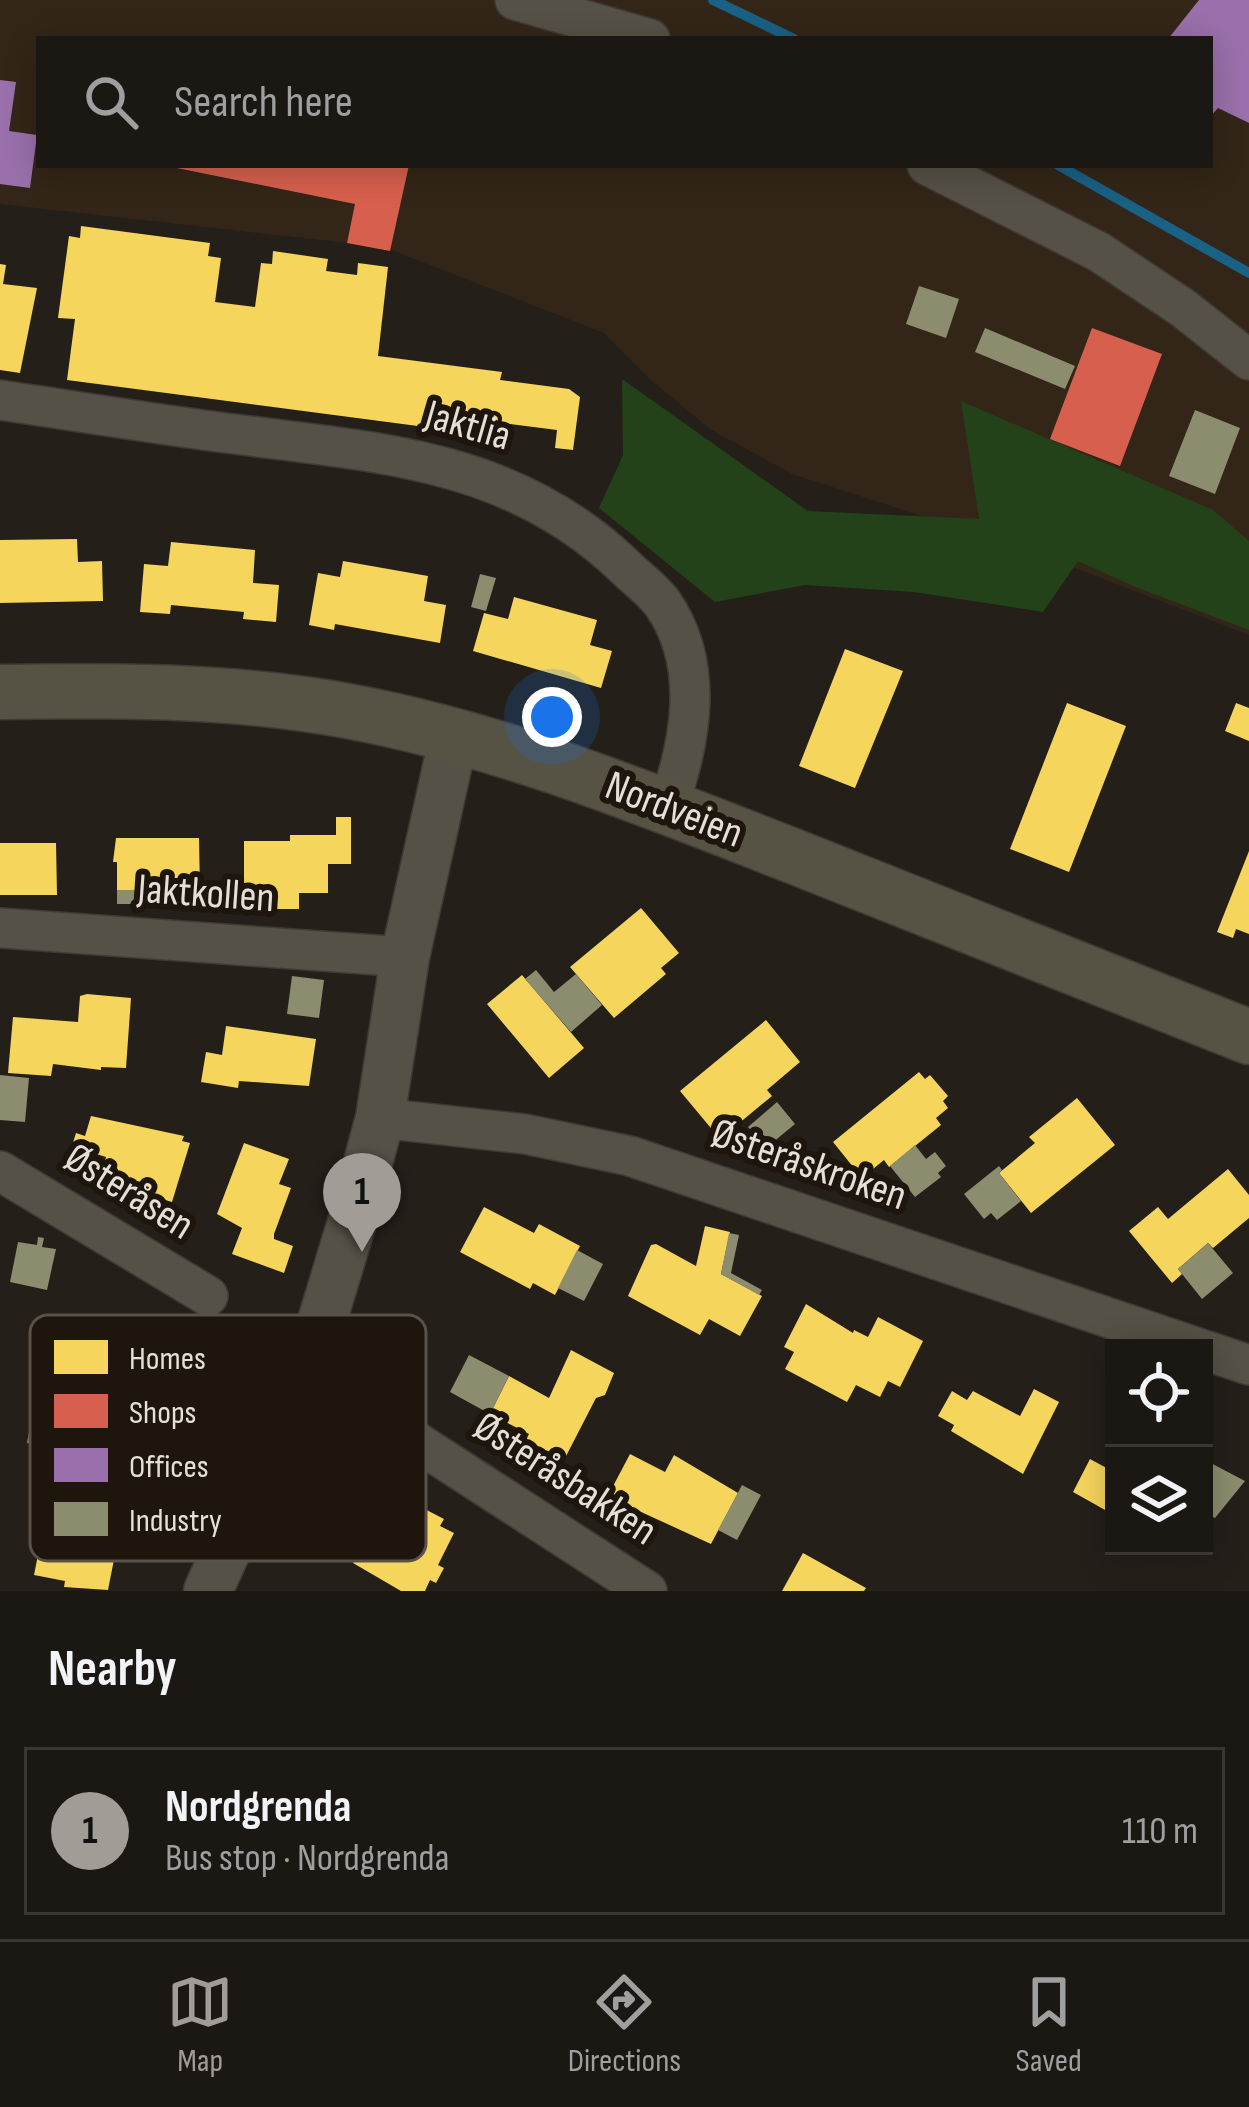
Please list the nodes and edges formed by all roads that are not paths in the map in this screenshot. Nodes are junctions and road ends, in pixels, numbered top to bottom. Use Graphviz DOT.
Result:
graph roads {
  1 [pos="515,0"];
  2 [pos="640,36"];
  3 [pos="933,168"];
  4 [pos="1249,360"];
  5 [pos="0,400"];
  6 [pos="0,692"];
  7 [pos="454,736"];
  8 [pos="668,806"];
  9 [pos="0,928"];
  10 [pos="405,957"];
  11 [pos="1249,1036"];
  12 [pos="380,1118"];
  13 [pos="0,1171"];
  14 [pos="208,1296"];
  15 [pos="323,1315"];
  16 [pos="1171,1339"];
  17 [pos="1213,1353"];
  18 [pos="1249,1366"];
  19 [pos="426,1447"];
  20 [pos="221,1561"];
  21 [pos="208,1591"];
  22 [pos="647,1591"];
  1 -- 2 [label="street"];
  3 -- 4 [label="street"];
  5 -- 8 [label="street, Jaktlia"];
  6 -- 7 [label="main road, Nordveien"];
  7 -- 8 [label="main road, Nordveien"];
  7 -- 10 [label="street"];
  8 -- 11 [label="main road, Nordveien"];
  9 -- 10 [label="street, Jaktkollen"];
  10 -- 12 [label="street"];
  12 -- 15 [label="street"];
  12 -- 16 [label="street, Østeråskroken"];
  13 -- 14 [label="street, Østeråsen"];
  17 -- 18 [label="street, Østeråskroken"];
  19 -- 22 [label="street, Østeråsbakken"];
  20 -- 21 [label="street"];
}
